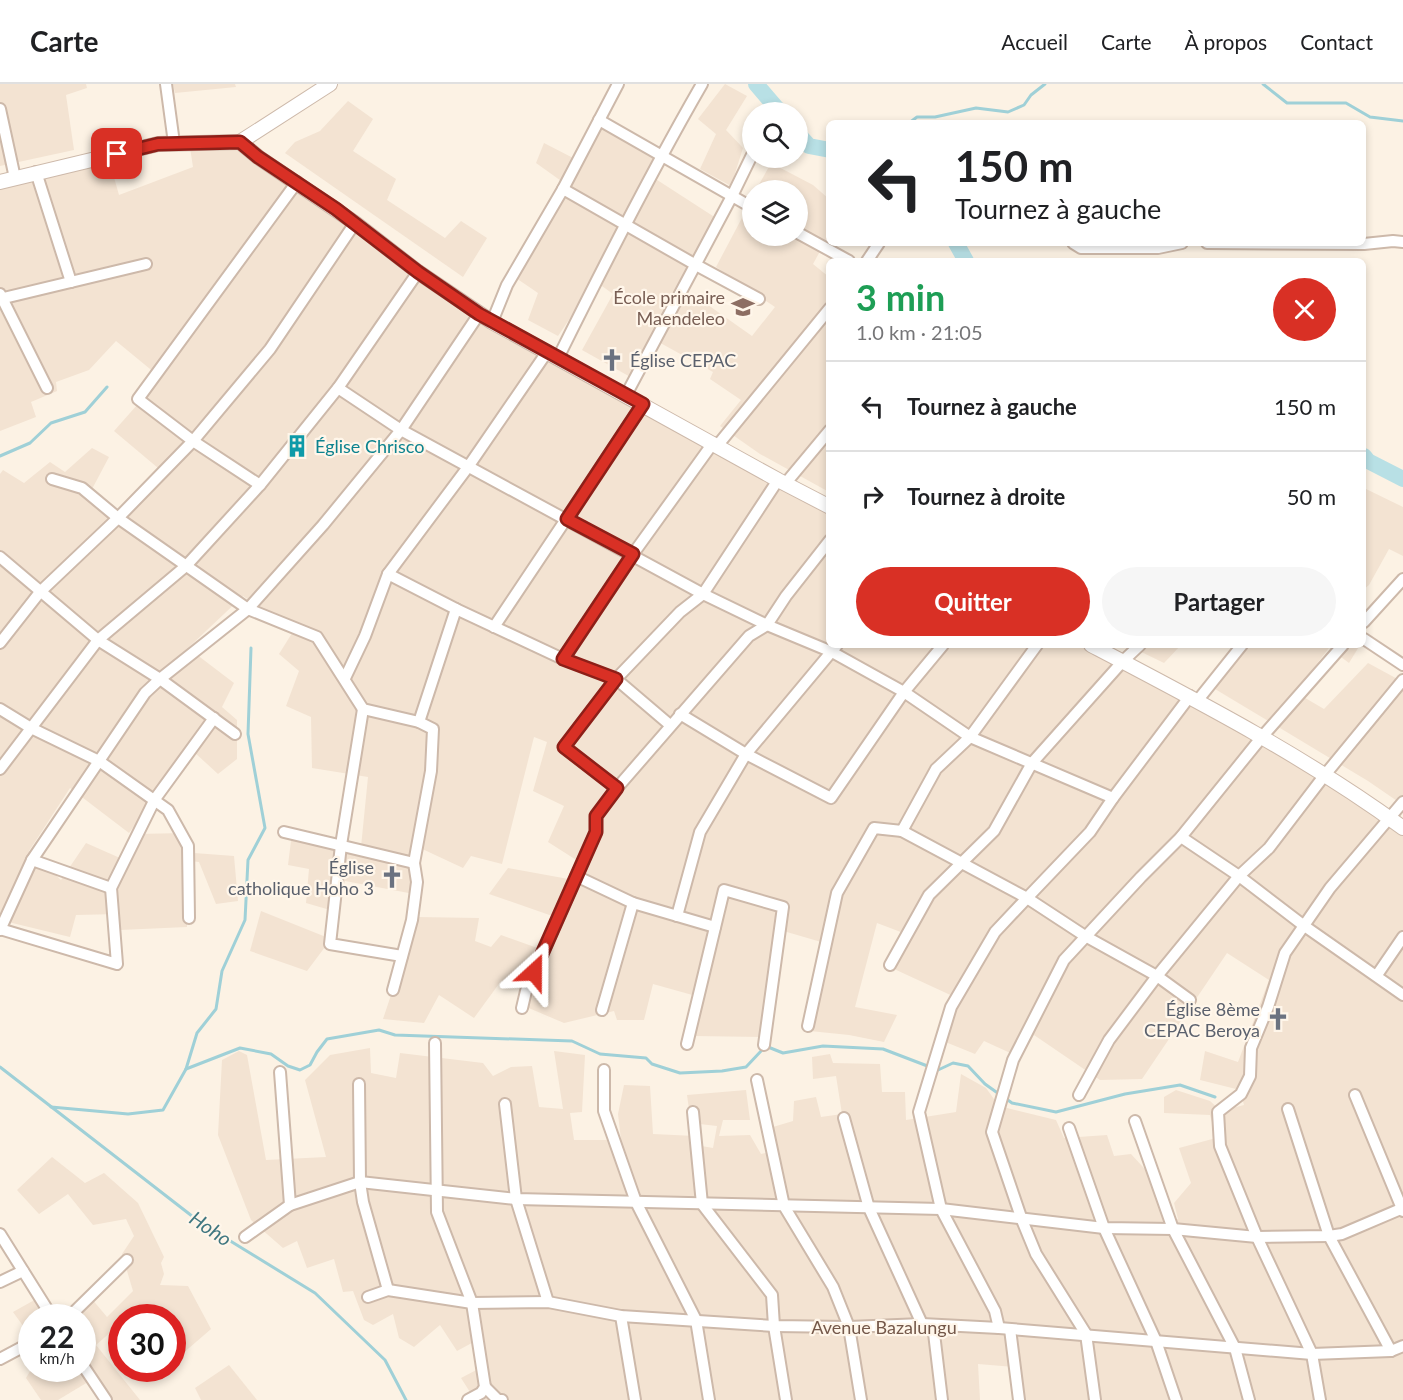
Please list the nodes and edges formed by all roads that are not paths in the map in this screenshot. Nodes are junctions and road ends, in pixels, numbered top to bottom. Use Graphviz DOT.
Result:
graph roads {
  1 [pos="166,84"];
  2 [pos="330,84"];
  3 [pos="618,84"];
  4 [pos="702,84"];
  5 [pos="0,109"];
  6 [pos="599,120"];
  7 [pos="240,142"];
  8 [pos="174,143"];
  9 [pos="660,156"];
  10 [pos="746,168"];
  11 [pos="36,172"];
  12 [pos="15,178"];
  13 [pos="0,182"];
  14 [pos="297,182"];
  15 [pos="563,189"];
  16 [pos="732,196"];
  17 [pos="742,202"];
  18 [pos="355,223"];
  19 [pos="624,224"];
  20 [pos="808,238"];
  21 [pos="1403,242"];
  22 [pos="1366,244"];
  23 [pos="1078,246"];
  24 [pos="1168,246"];
  25 [pos="844,258"];
  26 [pos="146,264"];
  27 [pos="696,265"];
  28 [pos="418,272"];
  29 [pos="71,282"];
  30 [pos="1,298"];
  31 [pos="759,299"];
  32 [pos="826,313"];
  33 [pos="479,314"];
  34 [pos="492,322"];
  35 [pos="552,355"];
  36 [pos="47,388"];
  37 [pos="338,388"];
  38 [pos="626,395"];
  39 [pos="643,404"];
  40 [pos="401,430"];
  41 [pos="826,434"];
  42 [pos="193,441"];
  43 [pos="715,445"];
  44 [pos="468,467"];
  45 [pos="52,479"];
  46 [pos="781,482"];
  47 [pos="260,484"];
  48 [pos="826,505"];
  49 [pos="118,518"];
  50 [pos="567,519"];
  51 [pos="826,545"];
  52 [pos="633,554"];
  53 [pos="0,557"];
  54 [pos="186,566"];
  55 [pos="388,574"];
  56 [pos="1403,579"];
  57 [pos="40,592"];
  58 [pos="703,594"];
  59 [pos="248,609"];
  60 [pos="456,609"];
  61 [pos="1366,620"];
  62 [pos="768,625"];
  63 [pos="494,627"];
  64 [pos="98,640"];
  65 [pos="1366,640"];
  66 [pos="0,643"];
  67 [pos="826,645"];
  68 [pos="835,648"];
  69 [pos="941,648"];
  70 [pos="1035,648"];
  71 [pos="1097,648"];
  72 [pos="1137,648"];
  73 [pos="1239,648"];
  74 [pos="1340,648"];
  75 [pos="563,659"];
  76 [pos="1122,661"];
  77 [pos="1403,665"];
  78 [pos="345,678"];
  79 [pos="616,679"];
  80 [pos="160,680"];
  81 [pos="1403,680"];
  82 [pos="904,692"];
  83 [pos="1194,698"];
  84 [pos="0,709"];
  85 [pos="363,709"];
  86 [pos="680,714"];
  87 [pos="214,718"];
  88 [pos="419,722"];
  89 [pos="670,725"];
  90 [pos="31,728"];
  91 [pos="235,734"];
  92 [pos="970,737"];
  93 [pos="1261,738"];
  94 [pos="746,754"];
  95 [pos="99,761"];
  96 [pos="1032,763"];
  97 [pos="0,769"];
  98 [pos="1324,776"];
  99 [pos="617,788"];
  100 [pos="1113,798"];
  101 [pos="155,799"];
  102 [pos="1403,802"];
  103 [pos="1389,818"];
  104 [pos="1403,828"];
  105 [pos="902,831"];
  106 [pos="284,832"];
  107 [pos="1181,837"];
  108 [pos="341,845"];
  109 [pos="32,860"];
  110 [pos="960,862"];
  111 [pos="414,863"];
  112 [pos="576,876"];
  113 [pos="1239,876"];
  114 [pos="111,888"];
  115 [pos="1027,898"];
  116 [pos="633,903"];
  117 [pos="677,916"];
  118 [pos="189,918"];
  119 [pos="1303,925"];
  120 [pos="715,927"];
  121 [pos="0,929"];
  122 [pos="1085,936"];
  123 [pos="1403,937"];
  124 [pos="402,956"];
  125 [pos="890,964"];
  126 [pos="1377,975"];
  127 [pos="1157,976"];
  128 [pos="393,990"];
  129 [pos="1403,995"];
  130 [pos="1190,1000"];
  131 [pos="522,1008"];
  132 [pos="602,1010"];
  133 [pos="808,1026"];
  134 [pos="435,1043"];
  135 [pos="687,1044"];
  136 [pos="764,1045"];
  137 [pos="604,1070"];
  138 [pos="280,1072"];
  139 [pos="757,1080"];
  140 [pos="359,1084"];
  141 [pos="1078,1095"];
  142 [pos="1355,1095"];
  143 [pos="505,1104"];
  144 [pos="1288,1109"];
  145 [pos="693,1112"];
  146 [pos="844,1118"];
  147 [pos="1135,1120"];
  148 [pos="1069,1128"];
  149 [pos="360,1182"];
  150 [pos="436,1190"];
  151 [pos="516,1199"];
  152 [pos="636,1202"];
  153 [pos="702,1204"];
  154 [pos="290,1205"];
  155 [pos="784,1206"];
  156 [pos="869,1208"];
  157 [pos="941,1209"];
  158 [pos="1402,1209"];
  159 [pos="1022,1220"];
  160 [pos="1104,1228"];
  161 [pos="1173,1229"];
  162 [pos="0,1234"];
  163 [pos="1329,1236"];
  164 [pos="245,1237"];
  165 [pos="1257,1238"];
  166 [pos="127,1260"];
  167 [pos="23,1271"];
  168 [pos="0,1282"];
  169 [pos="388,1290"];
  170 [pos="368,1297"];
  171 [pos="548,1302"];
  172 [pos="472,1303"];
  173 [pos="44,1304"];
  174 [pos="82,1304"];
  175 [pos="621,1316"];
  176 [pos="696,1320"];
  177 [pos="927,1325"];
  178 [pos="774,1326"];
  179 [pos="849,1327"];
  180 [pos="1004,1329"];
  181 [pos="1086,1334"];
  182 [pos="1156,1341"];
  183 [pos="1403,1346"];
  184 [pos="1235,1348"];
  185 [pos="18,1349"];
  186 [pos="1391,1351"];
  187 [pos="1312,1354"];
  188 [pos="0,1359"];
  189 [pos="92,1382"];
  190 [pos="485,1387"];
  191 [pos="101,1399"];
  192 [pos="468,1400"];
  193 [pos="502,1400"];
  194 [pos="635,1400"];
  195 [pos="709,1400"];
  196 [pos="786,1400"];
  197 [pos="861,1400"];
  198 [pos="942,1400"];
  199 [pos="1019,1400"];
  200 [pos="1095,1400"];
  201 [pos="1176,1400"];
  202 [pos="1249,1400"];
  203 [pos="1320,1400"];
  1 -- 8 [label="street"];
  2 -- 7 [label="street"];
  3 -- 6 [label="street"];
  4 -- 9 [label="street"];
  5 -- 12 [label="street"];
  6 -- 9 [label="street"];
  6 -- 15 [label="street"];
  7 -- 8 [label="street"];
  7 -- 14 [label="street"];
  8 -- 11 [label="street"];
  9 -- 16 [label="street"];
  9 -- 19 [label="street"];
  10 -- 16 [label="street"];
  11 -- 12 [label="street"];
  11 -- 29 [label="street"];
  12 -- 13 [label="street"];
  14 -- 18 [label="street"];
  14 -- 42 [label="street"];
  15 -- 19 [label="street"];
  15 -- 34 [label="street"];
  16 -- 17 [label="street"];
  16 -- 27 [label="street"];
  18 -- 28 [label="street"];
  18 -- 42 [label="street"];
  19 -- 27 [label="street"];
  19 -- 35 [label="street"];
  20 -- 25 [label="street"];
  21 -- 22 [label="street"];
  23 -- 24 [label="street"];
  26 -- 29 [label="street"];
  27 -- 31 [label="street"];
  27 -- 38 [label="street"];
  28 -- 33 [label="street"];
  28 -- 37 [label="street"];
  29 -- 30 [label="street"];
  30 -- 36 [label="street"];
  32 -- 43 [label="street"];
  33 -- 34 [label="street"];
  33 -- 40 [label="street"];
  34 -- 35 [label="street"];
  35 -- 38 [label="street"];
  35 -- 44 [label="street"];
  37 -- 40 [label="street"];
  37 -- 47 [label="street"];
  38 -- 39 [label="street"];
  39 -- 43 [label="street"];
  39 -- 50 [label="street"];
  40 -- 44 [label="street"];
  40 -- 59 [label="street"];
  41 -- 46 [label="street"];
  42 -- 47 [label="street"];
  42 -- 49 [label="street"];
  43 -- 46 [label="street"];
  43 -- 52 [label="street"];
  44 -- 50 [label="street"];
  44 -- 55 [label="street"];
  45 -- 49 [label="street"];
  46 -- 48 [label="street"];
  46 -- 58 [label="street"];
  47 -- 54 [label="street"];
  49 -- 54 [label="street"];
  49 -- 57 [label="street"];
  50 -- 52 [label="street"];
  50 -- 63 [label="street"];
  51 -- 62 [label="street"];
  52 -- 58 [label="street"];
  52 -- 75 [label="street"];
  53 -- 57 [label="street"];
  54 -- 59 [label="street"];
  54 -- 64 [label="street"];
  55 -- 60 [label="street"];
  55 -- 78 [label="street"];
  56 -- 61 [label="street"];
  57 -- 64 [label="street"];
  57 -- 66 [label="street"];
  58 -- 62 [label="street"];
  58 -- 79 [label="street"];
  59 -- 78 [label="street"];
  59 -- 80 [label="street"];
  60 -- 63 [label="street"];
  60 -- 88 [label="street"];
  62 -- 67 [label="street"];
  62 -- 86 [label="street"];
  63 -- 75 [label="street"];
  64 -- 80 [label="street"];
  64 -- 90 [label="street"];
  65 -- 77 [label="street"];
  68 -- 82 [label="street"];
  68 -- 94 [label="street"];
  69 -- 82 [label="street"];
  70 -- 92 [label="street"];
  71 -- 76 [label="street"];
  72 -- 76 [label="street"];
  73 -- 83 [label="street"];
  74 -- 93 [label="street"];
  75 -- 79 [label="street"];
  76 -- 83 [label="street"];
  76 -- 96 [label="street"];
  78 -- 85 [label="street"];
  79 -- 89 [label="street"];
  79 -- 99 [label="street"];
  80 -- 87 [label="street"];
  80 -- 95 [label="street"];
  81 -- 98 [label="street"];
  82 -- 92 [label="street"];
  82 -- 94 [label="street"];
  83 -- 93 [label="street"];
  83 -- 100 [label="street"];
  84 -- 90 [label="street"];
  85 -- 88 [label="street"];
  85 -- 108 [label="street"];
  86 -- 89 [label="street"];
  86 -- 94 [label="street"];
  87 -- 91 [label="street"];
  87 -- 101 [label="street"];
  88 -- 111 [label="street"];
  89 -- 99 [label="street"];
  90 -- 95 [label="street"];
  90 -- 97 [label="street"];
  92 -- 96 [label="street"];
  92 -- 105 [label="street"];
  93 -- 98 [label="street"];
  93 -- 107 [label="street"];
  94 -- 117 [label="street"];
  95 -- 101 [label="street"];
  95 -- 109 [label="street"];
  96 -- 100 [label="street"];
  96 -- 110 [label="street"];
  98 -- 103 [label="street"];
  98 -- 113 [label="street"];
  99 -- 112 [label="street"];
  100 -- 115 [label="street"];
  101 -- 114 [label="street"];
  101 -- 118 [label="street"];
  102 -- 103 [label="street"];
  103 -- 104 [label="street"];
  103 -- 119 [label="street"];
  105 -- 110 [label="street"];
  105 -- 133 [label="street"];
  106 -- 108 [label="street"];
  107 -- 113 [label="street"];
  107 -- 122 [label="street"];
  108 -- 111 [label="street"];
  108 -- 124 [label="street"];
  109 -- 114 [label="street"];
  109 -- 121 [label="street"];
  110 -- 115 [label="street"];
  110 -- 125 [label="street"];
  111 -- 124 [label="street"];
  112 -- 116 [label="street"];
  112 -- 131 [label="street"];
  113 -- 119 [label="street"];
  113 -- 127 [label="street"];
  114 -- 121 [label="street"];
  115 -- 122 [label="street"];
  115 -- 157 [label="street"];
  116 -- 117 [label="street"];
  116 -- 132 [label="street"];
  117 -- 120 [label="street"];
  119 -- 126 [label="street"];
  119 -- 165 [label="street"];
  120 -- 135 [label="street"];
  120 -- 136 [label="street"];
  122 -- 127 [label="street"];
  122 -- 159 [label="street"];
  123 -- 126 [label="street"];
  124 -- 128 [label="street"];
  126 -- 129 [label="street"];
  127 -- 130 [label="street"];
  127 -- 141 [label="street"];
  134 -- 150 [label="street"];
  137 -- 152 [label="street"];
  138 -- 154 [label="street"];
  139 -- 155 [label="street"];
  140 -- 149 [label="street"];
  142 -- 158 [label="street"];
  143 -- 151 [label="street"];
  144 -- 163 [label="street"];
  145 -- 153 [label="street"];
  146 -- 156 [label="street"];
  147 -- 161 [label="street"];
  148 -- 160 [label="street"];
  149 -- 150 [label="street"];
  149 -- 154 [label="street"];
  149 -- 169 [label="street"];
  150 -- 151 [label="street"];
  150 -- 172 [label="street"];
  151 -- 152 [label="street"];
  151 -- 171 [label="street"];
  152 -- 153 [label="street"];
  152 -- 176 [label="street"];
  153 -- 155 [label="street"];
  153 -- 178 [label="street"];
  154 -- 164 [label="street"];
  155 -- 156 [label="street"];
  155 -- 179 [label="street"];
  156 -- 157 [label="street"];
  156 -- 177 [label="street"];
  157 -- 159 [label="street"];
  157 -- 180 [label="street"];
  158 -- 163 [label="street"];
  159 -- 160 [label="street"];
  159 -- 181 [label="street"];
  160 -- 161 [label="street"];
  160 -- 182 [label="street"];
  161 -- 165 [label="street"];
  161 -- 184 [label="street"];
  162 -- 167 [label="street"];
  163 -- 165 [label="street"];
  163 -- 186 [label="street"];
  165 -- 187 [label="street"];
  166 -- 174 [label="street"];
  167 -- 168 [label="street"];
  167 -- 173 [label="street"];
  169 -- 170 [label="street, Avenue Bazalungu"];
  169 -- 172 [label="street, Avenue Bazalungu"];
  171 -- 172 [label="street, Avenue Bazalungu"];
  171 -- 175 [label="street, Avenue Bazalungu"];
  172 -- 190 [label="street"];
  175 -- 176 [label="street, Avenue Bazalungu"];
  175 -- 194 [label="street"];
  176 -- 178 [label="street, Avenue Bazalungu"];
  176 -- 195 [label="street"];
  177 -- 179 [label="street, Avenue Bazalungu"];
  177 -- 180 [label="street, Avenue Bazalungu"];
  177 -- 198 [label="street"];
  178 -- 179 [label="street, Avenue Bazalungu"];
  178 -- 196 [label="street"];
  179 -- 197 [label="street"];
  180 -- 181 [label="street, Avenue Bazalungu"];
  180 -- 199 [label="street"];
  181 -- 182 [label="street, Avenue Bazalungu"];
  181 -- 200 [label="street"];
  182 -- 184 [label="street, Avenue Bazalungu"];
  182 -- 201 [label="street"];
  183 -- 186 [label="street, Avenue Bazalungu"];
  184 -- 187 [label="street, Avenue Bazalungu"];
  184 -- 202 [label="street"];
  185 -- 188 [label="street"];
  186 -- 187 [label="street, Avenue Bazalungu"];
  187 -- 203 [label="street"];
  189 -- 191 [label="street"];
  190 -- 192 [label="street"];
  190 -- 193 [label="street"];
}
